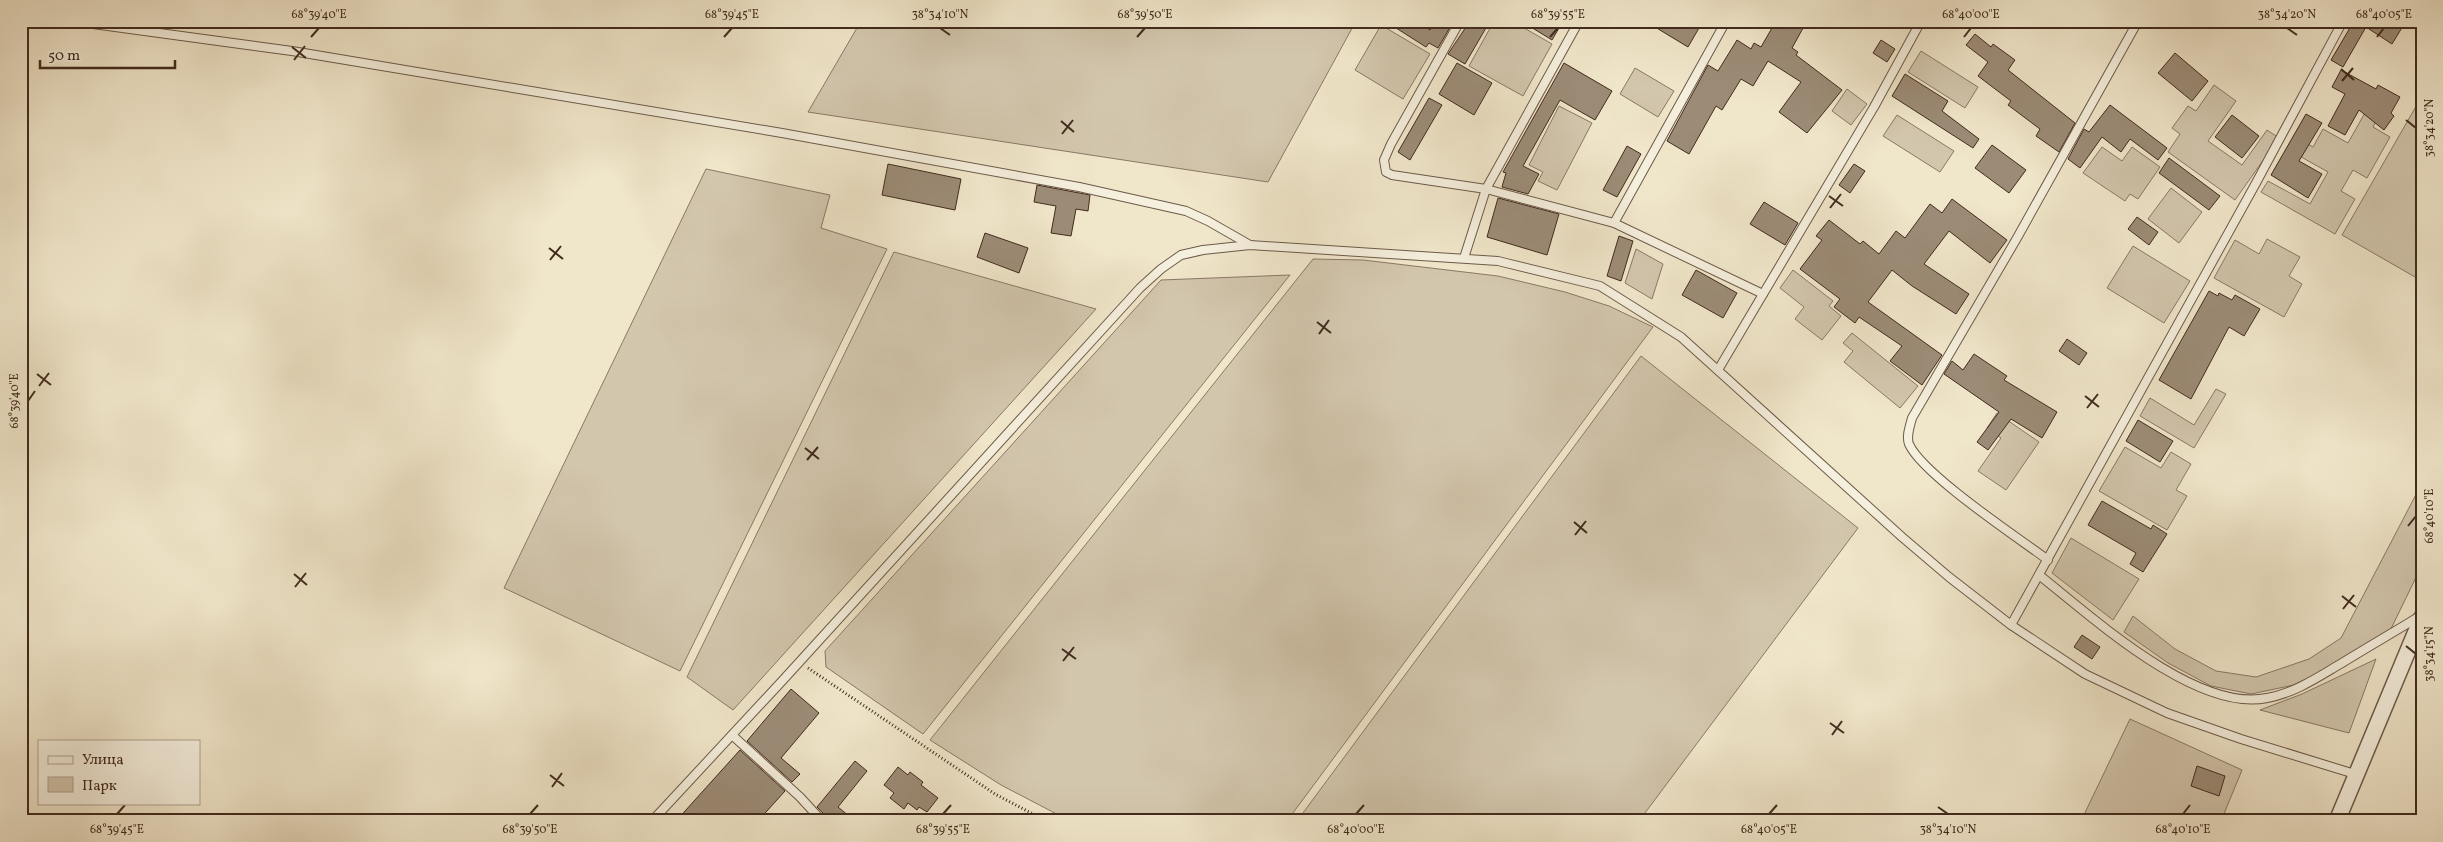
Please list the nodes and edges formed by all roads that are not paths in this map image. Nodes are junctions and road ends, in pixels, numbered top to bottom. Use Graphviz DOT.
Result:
graph roads {
  1 [pos="71,21"];
  2 [pos="1460,21"];
  3 [pos="1579,21"];
  4 [pos="1726,21"];
  5 [pos="1921,21"];
  6 [pos="2138,21"];
  7 [pos="2343,21"];
  8 [pos="1486,189"];
  9 [pos="1614,223"];
  10 [pos="1250,245"];
  11 [pos="1464,258"];
  12 [pos="1763,294"];
  13 [pos="1718,370"];
  14 [pos="2048,560"];
  15 [pos="2039,575"];
  16 [pos="2422,616"];
  17 [pos="2011,625"];
  18 [pos="732,735"];
  19 [pos="2358,775"];
  20 [pos="652,821"];
  21 [pos="822,821"];
  22 [pos="2337,821"];
  1 -- 10 [label="lane"];
  2 -- 8 [label="lane"];
  3 -- 8 [label="lane"];
  4 -- 9 [label="lane"];
  5 -- 12 [label="lane"];
  6 -- 14 [label="lane"];
  7 -- 14 [label="lane"];
  8 -- 9 [label="lane"];
  8 -- 11 [label="lane"];
  9 -- 12 [label="lane"];
  10 -- 11 [label="lane"];
  10 -- 18 [label="lane"];
  11 -- 13 [label="lane"];
  12 -- 13 [label="lane"];
  13 -- 17 [label="lane"];
  14 -- 15 [label="lane"];
  15 -- 16 [label="lane"];
  15 -- 17 [label="lane"];
  16 -- 19 [label="street"];
  17 -- 19 [label="lane"];
  18 -- 20 [label="lane"];
  18 -- 21 [label="lane"];
  19 -- 22 [label="street"];
}
